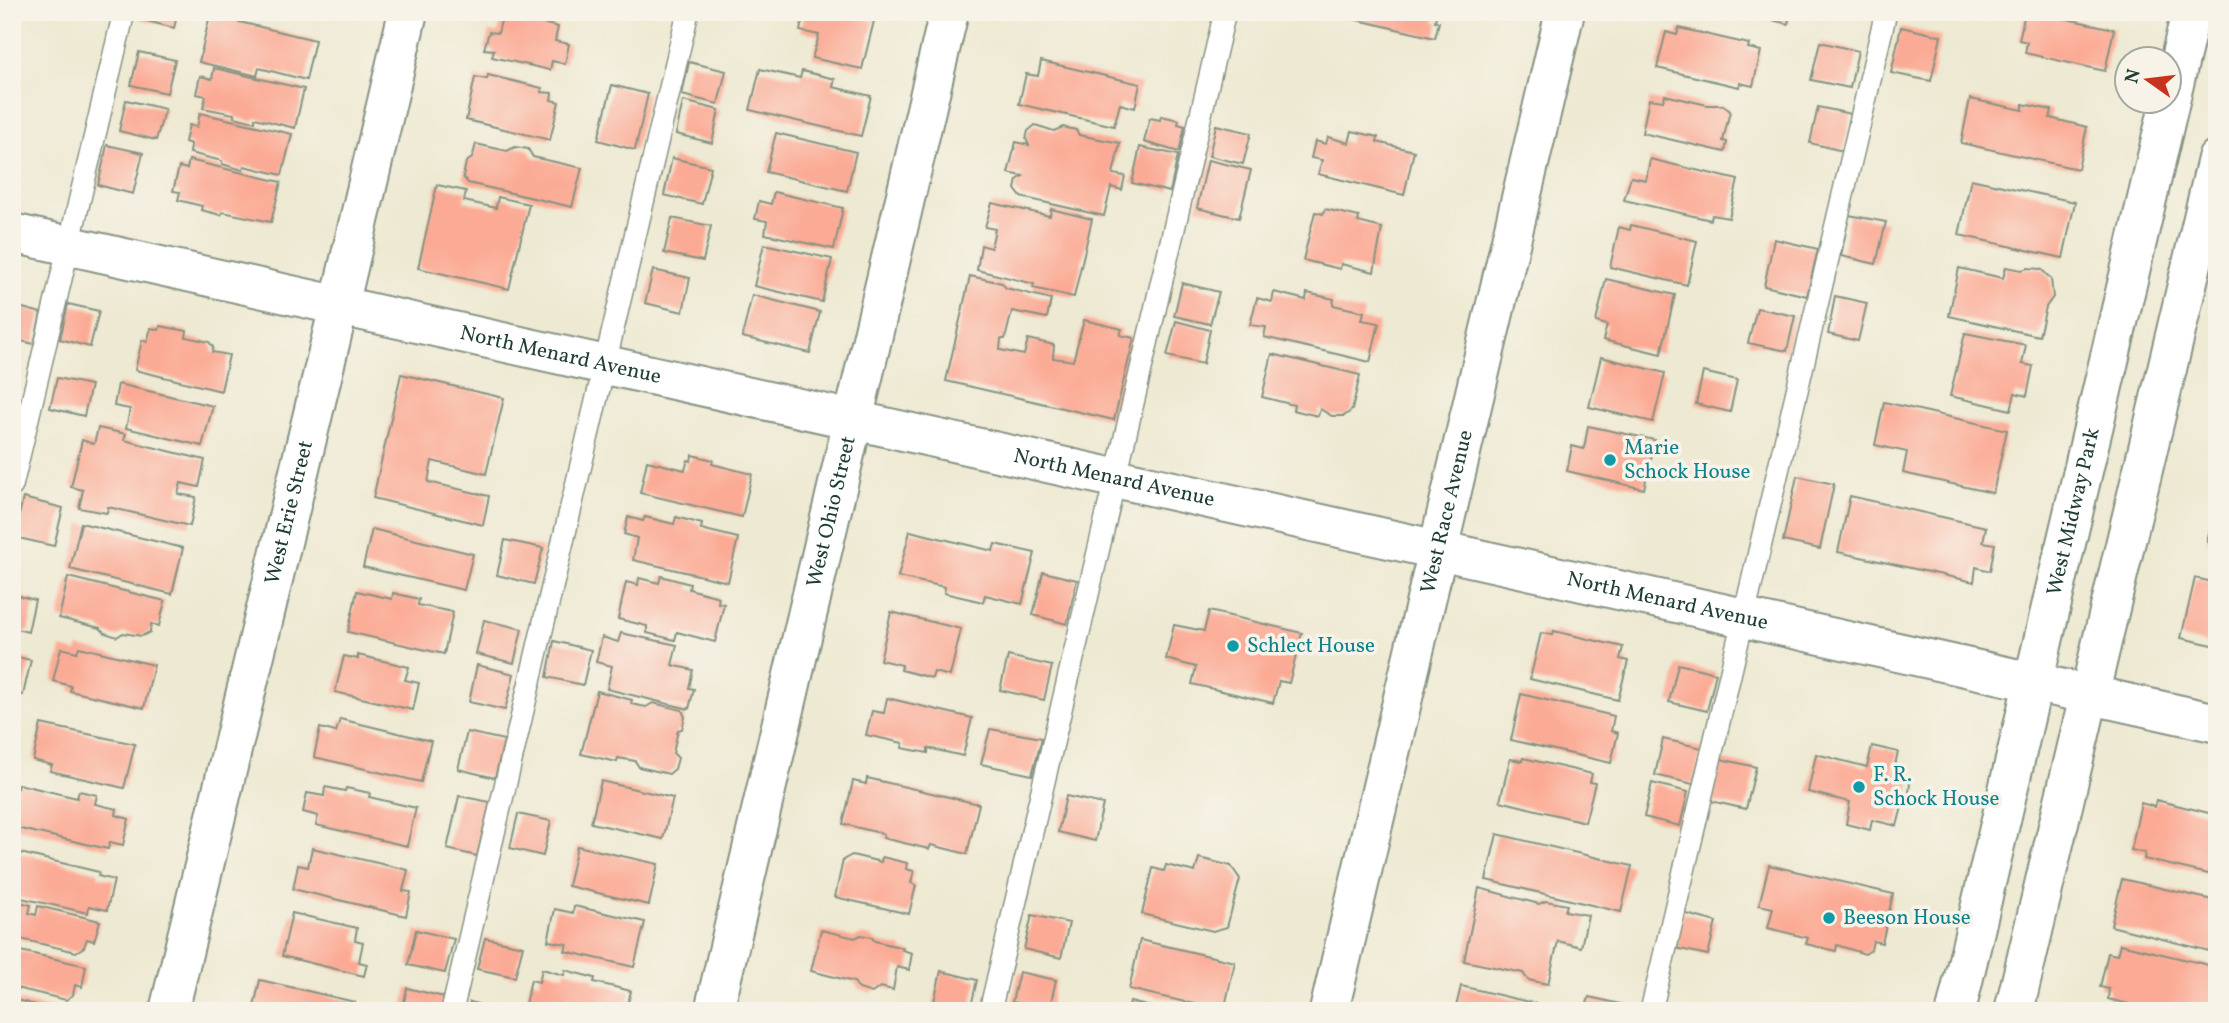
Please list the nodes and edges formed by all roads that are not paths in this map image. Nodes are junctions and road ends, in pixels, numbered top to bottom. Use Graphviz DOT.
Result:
graph roads {
  1 [pos="124,12"];
  2 [pos="408,12"];
  3 [pos="688,12"];
  4 [pos="949,12"];
  5 [pos="1225,12"];
  6 [pos="1565,12"];
  7 [pos="1886,12"];
  8 [pos="2191,12"];
  9 [pos="2217,159"];
  10 [pos="2147,198"];
  11 [pos="2204,212"];
  12 [pos="12,233"];
  13 [pos="68,245"];
  14 [pos="340,306"];
  15 [pos="606,365"];
  16 [pos="853,420"];
  17 [pos="1115,478"];
  18 [pos="12,486"];
  19 [pos="1437,550"];
  20 [pos="1743,618"];
  21 [pos="2033,682"];
  22 [pos="2089,695"];
  23 [pos="2217,723"];
  24 [pos="169,1011"];
  25 [pos="452,1011"];
  26 [pos="714,1011"];
  27 [pos="990,1011"];
  28 [pos="1329,1011"];
  29 [pos="1651,1011"];
  30 [pos="1956,1011"];
  31 [pos="2014,1011"];
  1 -- 13 [label="lane"];
  2 -- 14 [label="street, West Erie Street"];
  3 -- 15 [label="lane"];
  4 -- 16 [label="street, West Ohio Street"];
  5 -- 17 [label="lane"];
  6 -- 19 [label="street, West Race Avenue"];
  7 -- 20 [label="lane"];
  8 -- 10 [label="street, West Midway Park"];
  9 -- 11 [label="street"];
  10 -- 11 [label="street"];
  10 -- 21 [label="street, West Midway Park"];
  11 -- 22 [label="street"];
  12 -- 13 [label="street, North Menard Avenue"];
  13 -- 14 [label="street, North Menard Avenue"];
  13 -- 18 [label="lane"];
  14 -- 15 [label="street, North Menard Avenue"];
  14 -- 24 [label="street, West Erie Street"];
  15 -- 16 [label="street, North Menard Avenue"];
  15 -- 25 [label="lane"];
  16 -- 17 [label="street, North Menard Avenue"];
  16 -- 26 [label="street, West Ohio Street"];
  17 -- 19 [label="street, North Menard Avenue"];
  17 -- 27 [label="lane"];
  19 -- 20 [label="street, North Menard Avenue"];
  19 -- 28 [label="street, West Race Avenue"];
  20 -- 21 [label="street, North Menard Avenue"];
  20 -- 29 [label="lane"];
  21 -- 22 [label="street, North Menard Avenue"];
  21 -- 30 [label="street, West Midway Park"];
  22 -- 23 [label="street, North Menard Avenue"];
  22 -- 31 [label="street"];
}
